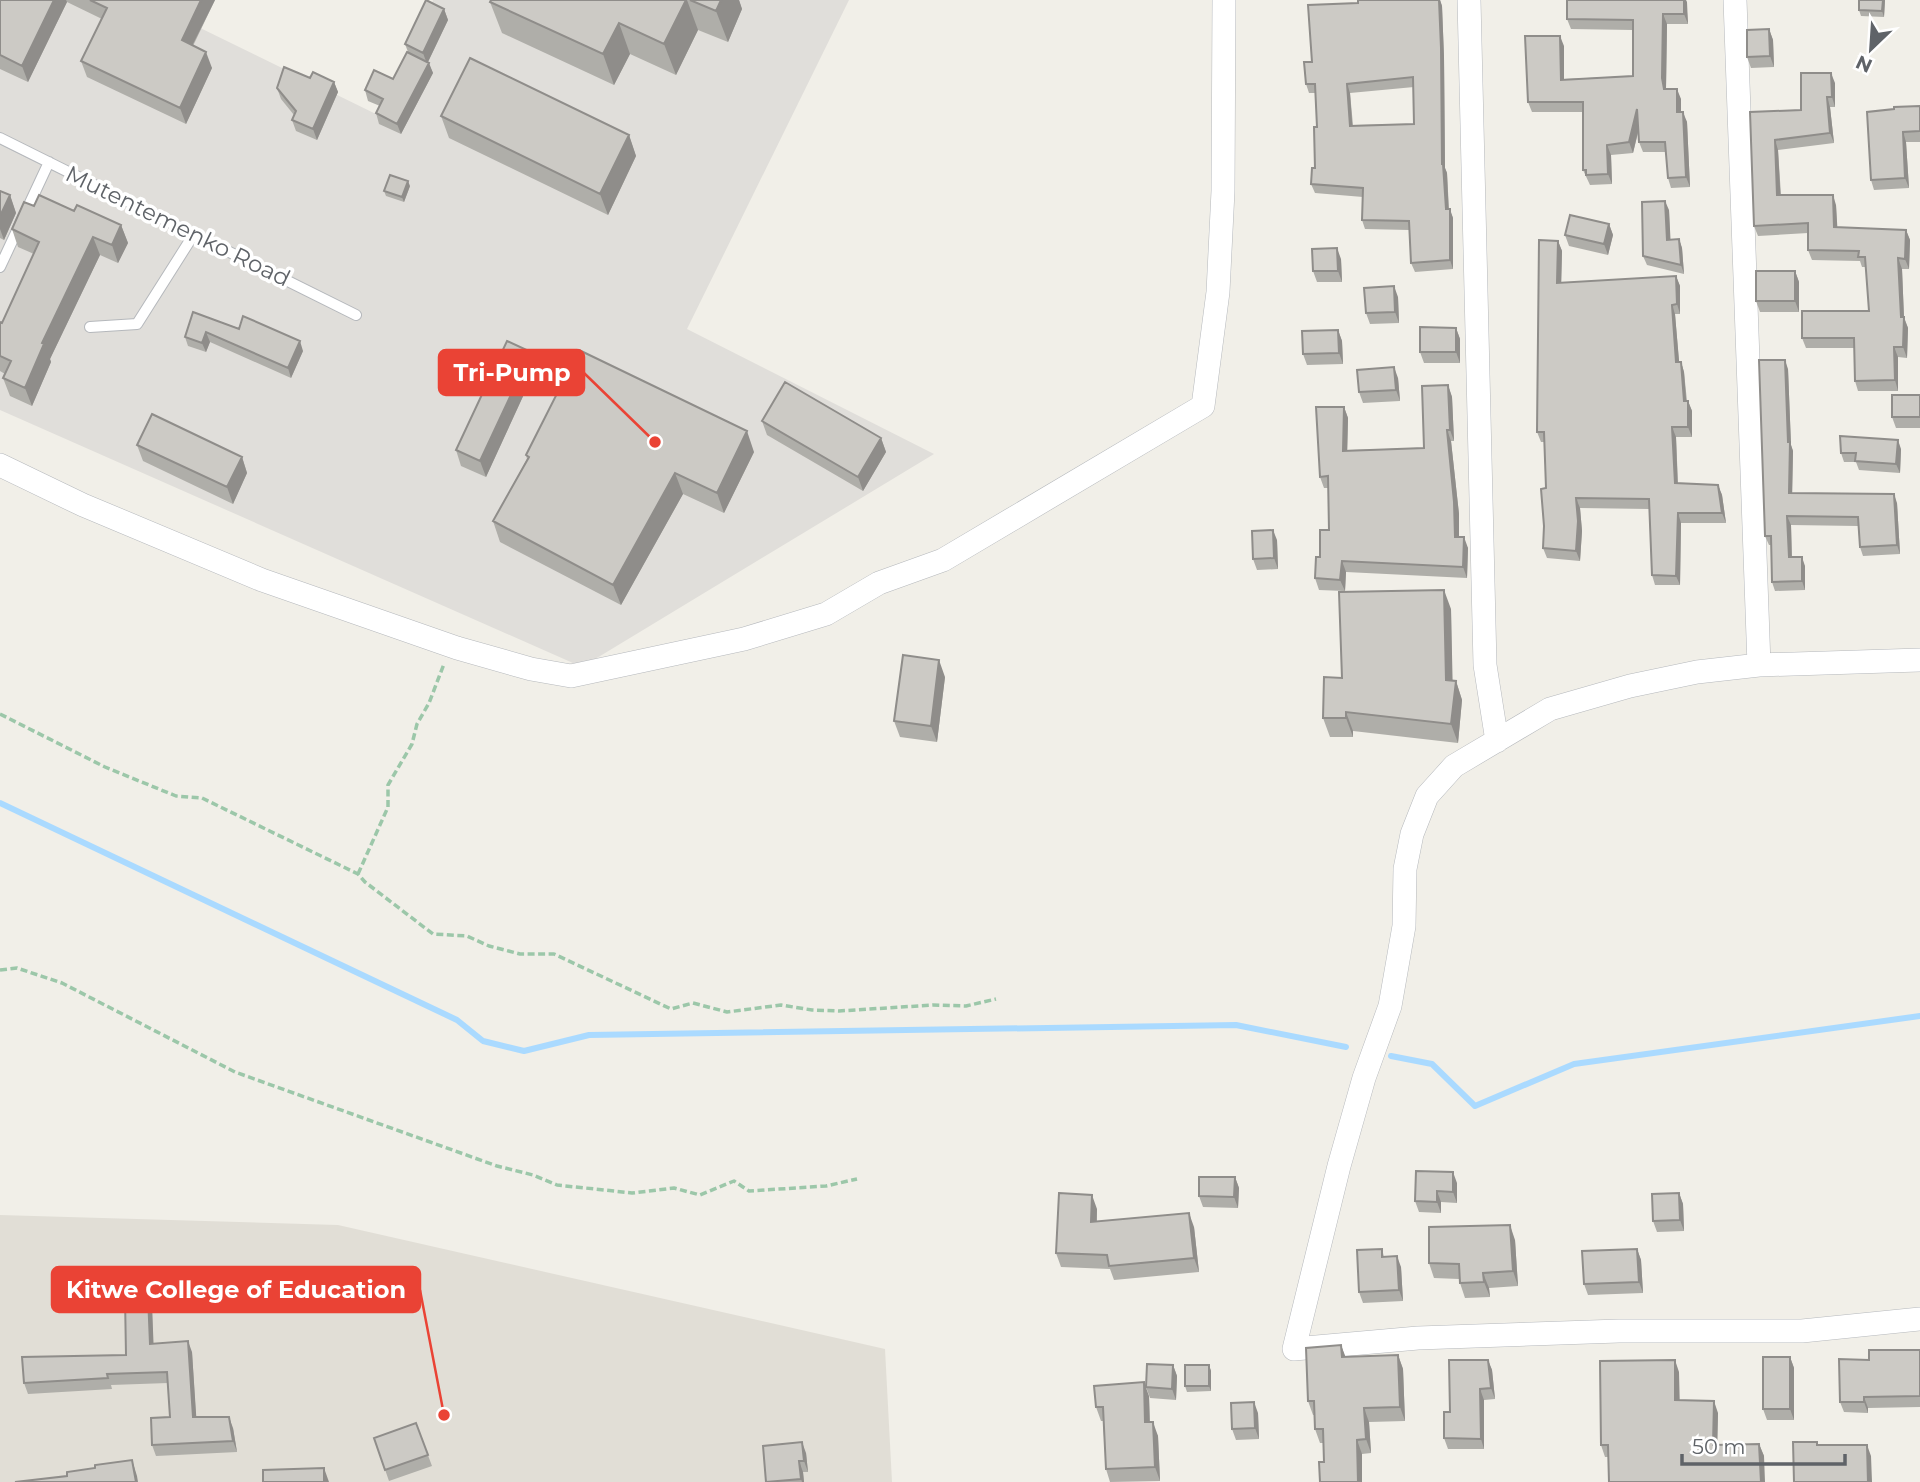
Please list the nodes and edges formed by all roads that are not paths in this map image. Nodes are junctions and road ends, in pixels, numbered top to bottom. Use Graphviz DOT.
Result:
graph roads {
  1 [pos="1224,0"];
  2 [pos="1469,0"];
  3 [pos="1735,0"];
  4 [pos="0,138"];
  5 [pos="49,162"];
  6 [pos="194,234"];
  7 [pos="0,267"];
  8 [pos="356,315"];
  9 [pos="90,327"];
  10 [pos="0,466"];
  11 [pos="1920,660"];
  12 [pos="1759,665"];
  13 [pos="1497,741"];
  14 [pos="1920,1319"];
  1 -- 10 [label="street"];
  2 -- 13 [label="street"];
  3 -- 12 [label="street"];
  4 -- 5 [label="lane, Mutentemenko Road"];
  5 -- 6 [label="lane, Mutentemenko Road"];
  5 -- 7 [label="lane"];
  6 -- 8 [label="lane, Mutentemenko Road"];
  6 -- 9 [label="lane"];
  11 -- 12 [label="street"];
  12 -- 13 [label="street"];
  13 -- 14 [label="street"];
}
